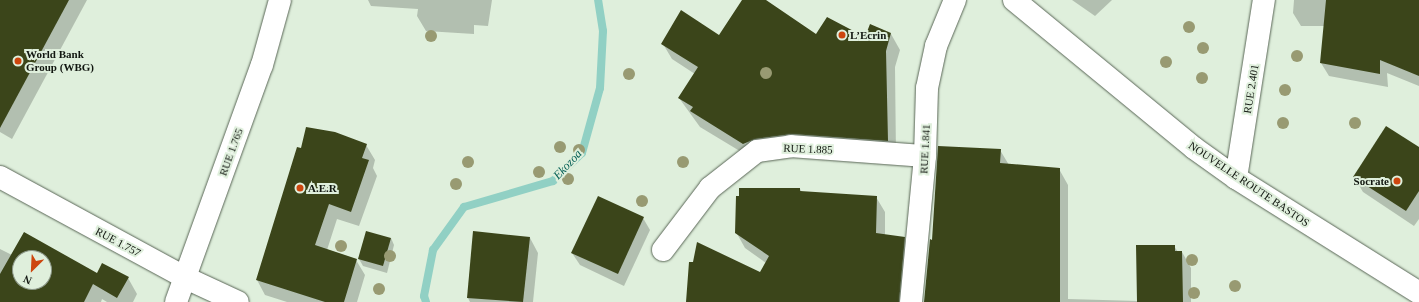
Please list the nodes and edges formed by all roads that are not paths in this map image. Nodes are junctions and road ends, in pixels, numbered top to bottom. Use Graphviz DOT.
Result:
graph roads {
  1 [pos="280,0"];
  2 [pos="955,0"];
  3 [pos="1014,0"];
  4 [pos="1264,0"];
  5 [pos="925,156"];
  6 [pos="0,177"];
  7 [pos="1236,178"];
  8 [pos="663,250"];
  9 [pos="186,278"];
  10 [pos="1419,294"];
  11 [pos="176,302"];
  12 [pos="238,302"];
  13 [pos="911,302"];
  1 -- 9 [label="street, RUE 1.765"];
  2 -- 5 [label="street, RUE 1.841"];
  3 -- 7 [label="street, NOUVELLE ROUTE BASTOS"];
  4 -- 7 [label="street, RUE 2.401"];
  5 -- 8 [label="street, RUE 1.885"];
  5 -- 13 [label="street, RUE 1.841"];
  6 -- 9 [label="street, RUE 1.757"];
  7 -- 10 [label="street, NOUVELLE ROUTE BASTOS"];
  9 -- 11 [label="street, RUE 1.765"];
  9 -- 12 [label="street, RUE 1.757"];
}
